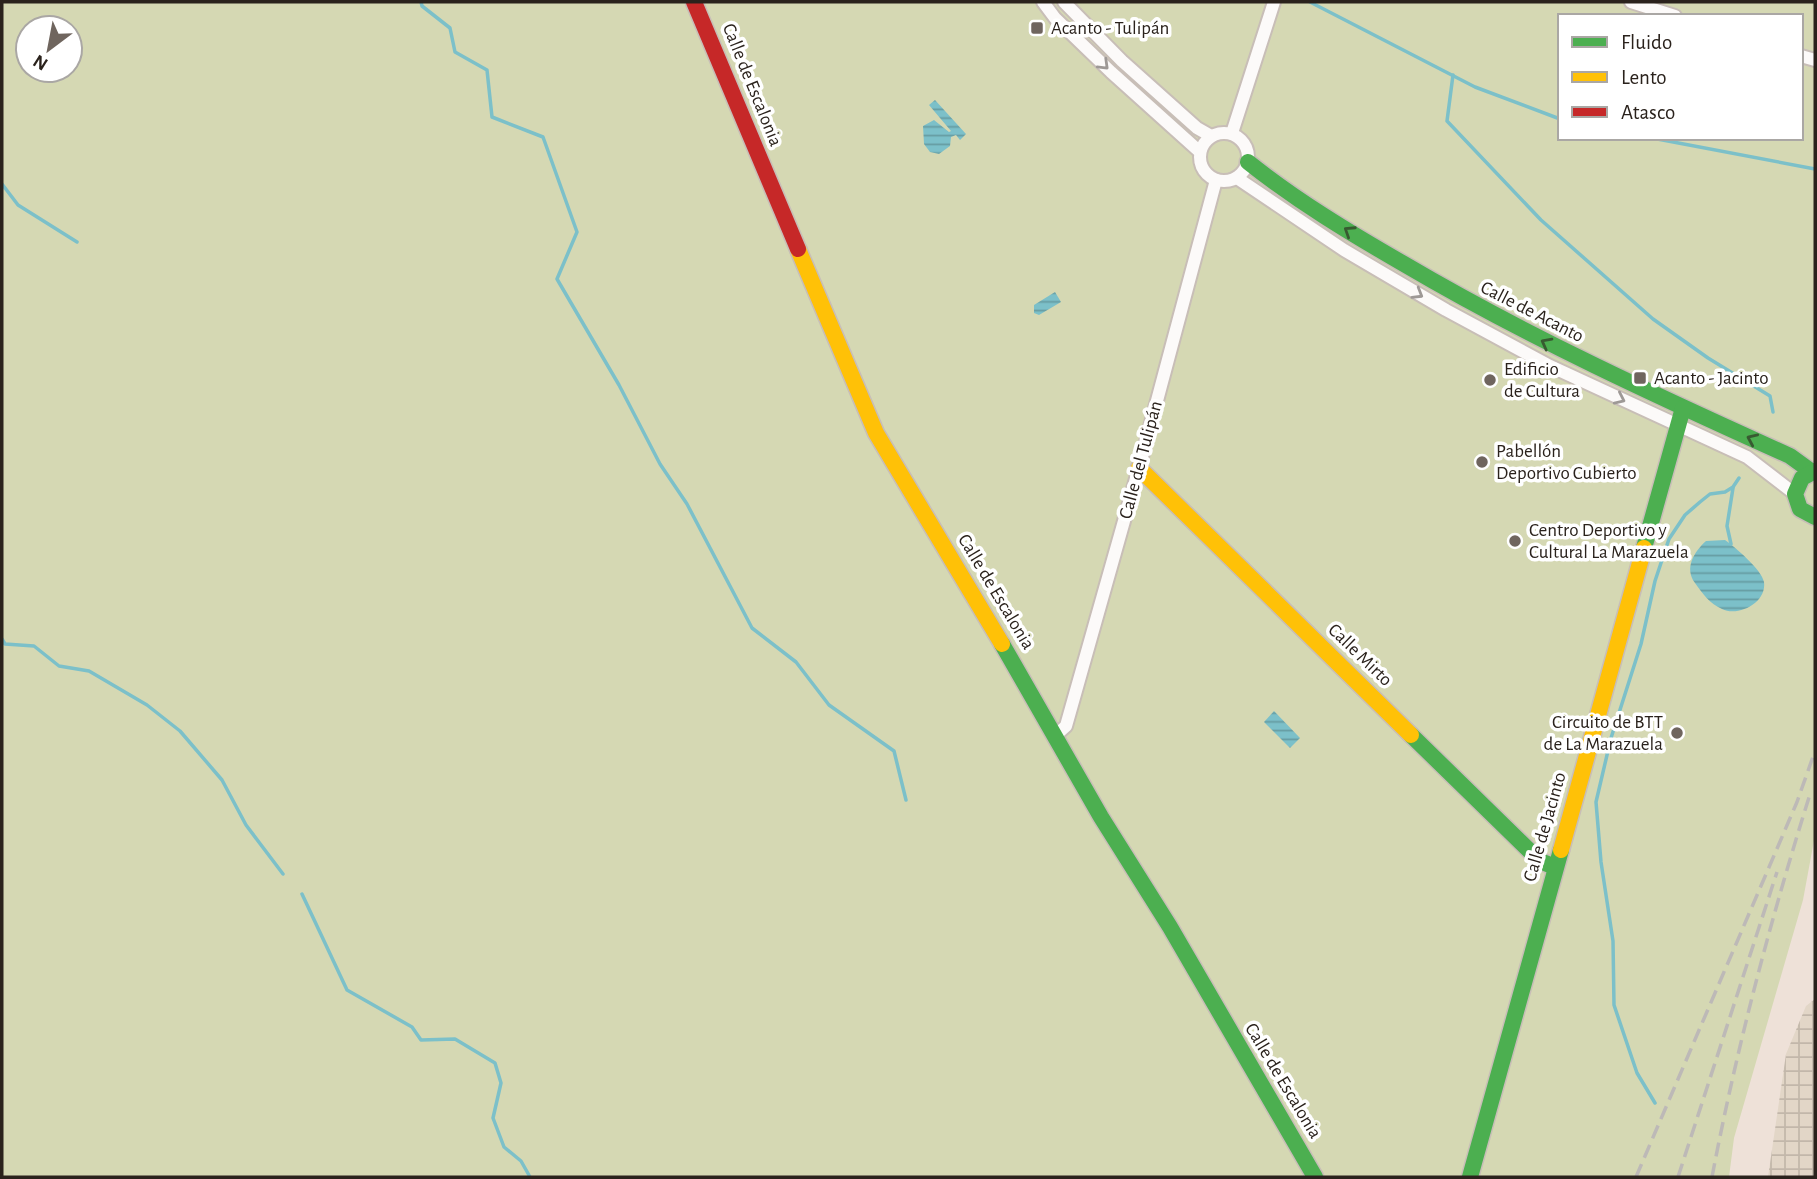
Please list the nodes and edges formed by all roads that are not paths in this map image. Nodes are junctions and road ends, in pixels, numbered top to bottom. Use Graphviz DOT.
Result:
graph roads {
  1 [pos="694,2"];
  2 [pos="1043,2"];
  3 [pos="1064,2"];
  4 [pos="1274,2"];
  5 [pos="1630,2"];
  6 [pos="1669,14"];
  7 [pos="1232,133"];
  8 [pos="1211,136"];
  9 [pos="1200,152"];
  10 [pos="1248,162"];
  11 [pos="1237,178"];
  12 [pos="1216,180"];
  13 [pos="1683,408"];
  14 [pos="1678,425"];
  15 [pos="1139,468"];
  16 [pos="1814,470"];
  17 [pos="1795,494"];
  18 [pos="1815,517"];
  19 [pos="1056,735"];
  20 [pos="1555,867"];
  21 [pos="1315,1177"];
  22 [pos="1470,1177"];
  1 -- 19 [label="street, Calle de Escalonia"];
  2 -- 9 [label="street, one-way"];
  3 -- 8 [label="street"];
  4 -- 7 [label="street"];
  5 -- 6 [label="street"];
  7 -- 8 [label="street"];
  7 -- 10 [label="street"];
  8 -- 9 [label="street"];
  9 -- 12 [label="street"];
  10 -- 11 [label="street"];
  13 -- 10 [label="street, Calle de Acanto, one-way"];
  11 -- 12 [label="street"];
  11 -- 14 [label="street, Calle de Acanto, one-way"];
  12 -- 15 [label="street, Calle del Tulipán"];
  13 -- 14 [label="street, Calle de Jacinto"];
  16 -- 13 [label="street, Calle de Acanto, one-way"];
  14 -- 17 [label="street, Calle de Acanto"];
  14 -- 20 [label="street, Calle de Jacinto"];
  15 -- 19 [label="street, Calle del Tulipán"];
  15 -- 20 [label="street, Calle Mirto"];
  16 -- 17 [label="street"];
  17 -- 18 [label="street"];
  19 -- 21 [label="street, Calle de Escalonia"];
  20 -- 22 [label="street, Calle de Jacinto"];
}
